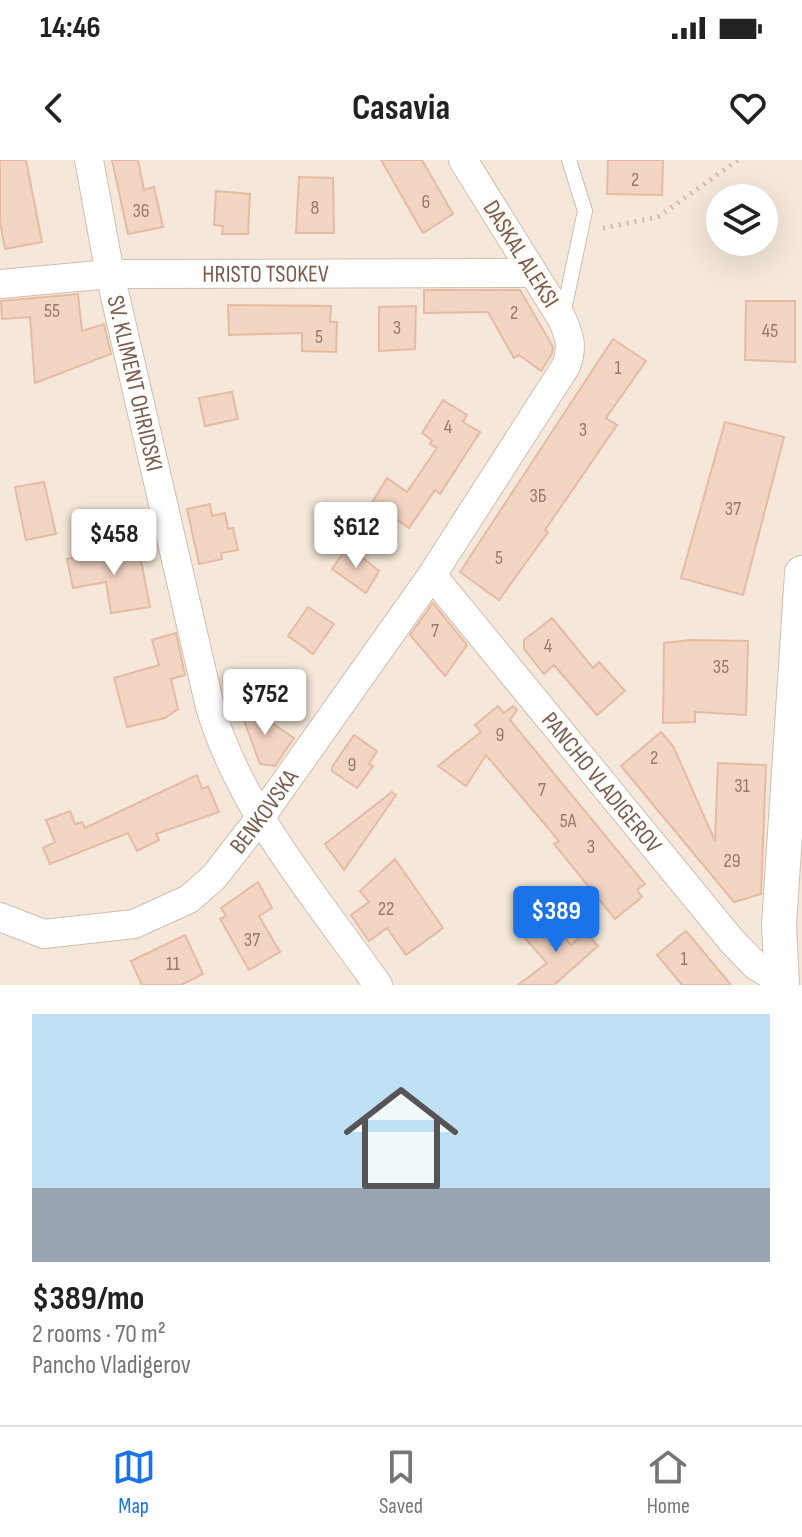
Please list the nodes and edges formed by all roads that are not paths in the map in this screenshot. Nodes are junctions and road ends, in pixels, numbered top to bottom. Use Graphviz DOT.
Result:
graph roads {
  1 [pos="89,160"];
  2 [pos="463,160"];
  3 [pos="569,160"];
  4 [pos="532,273"];
  5 [pos="110,274"];
  6 [pos="0,284"];
  7 [pos="562,319"];
  8 [pos="572,350"];
  9 [pos="802,573"];
  10 [pos="432,575"];
  11 [pos="260,818"];
  12 [pos="0,917"];
  13 [pos="781,982"];
  14 [pos="378,985"];
  1 -- 5 [label="street, SV. KLIMENT OHRIDSKI"];
  2 -- 4 [label="street, DASKAL ALEKSI"];
  3 -- 7 [label="lane"];
  4 -- 5 [label="street, HRISTO TSOKEV"];
  4 -- 7 [label="street, DASKAL ALEKSI"];
  5 -- 6 [label="street, HRISTO TSOKEV"];
  5 -- 11 [label="street, SV. KLIMENT OHRIDSKI"];
  7 -- 8 [label="street, DASKAL ALEKSI"];
  8 -- 10 [label="street, BENKOVSKA"];
  9 -- 13 [label="street"];
  10 -- 11 [label="street, BENKOVSKA"];
  10 -- 13 [label="street, PANCHO VLADIGEROV"];
  11 -- 12 [label="street, BENKOVSKA"];
  11 -- 14 [label="street, SV. KLIMENT OHRIDSKI"];
}
